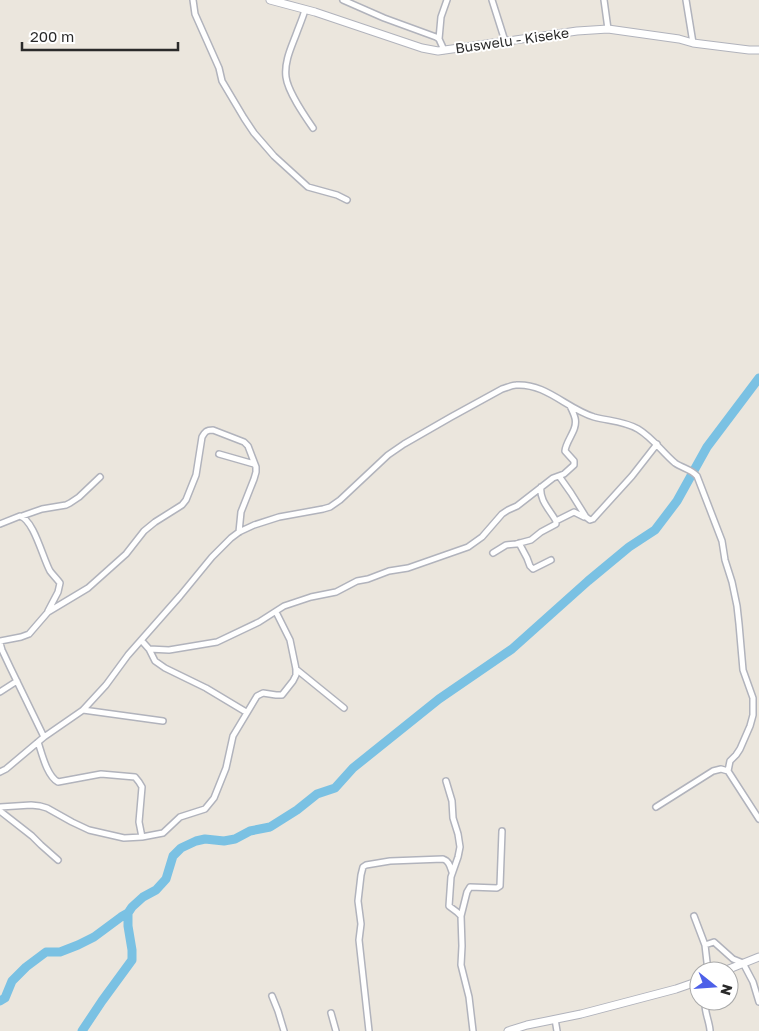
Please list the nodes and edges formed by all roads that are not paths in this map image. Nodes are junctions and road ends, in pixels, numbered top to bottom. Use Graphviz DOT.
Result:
graph roads {
  1 [pos="193,0"];
  2 [pos="270,0"];
  3 [pos="342,0"];
  4 [pos="447,0"];
  5 [pos="492,0"];
  6 [pos="604,0"];
  7 [pos="686,0"];
  8 [pos="305,10"];
  9 [pos="608,29"];
  10 [pos="440,39"];
  11 [pos="505,41"];
  12 [pos="693,42"];
  13 [pos="444,50"];
  14 [pos="759,50"];
  15 [pos="313,128"];
  16 [pos="347,200"];
  17 [pos="570,406"];
  18 [pos="657,444"];
  19 [pos="219,454"];
  20 [pos="254,464"];
  21 [pos="559,476"];
  22 [pos="100,477"];
  23 [pos="541,487"];
  24 [pos="21,517"];
  25 [pos="586,517"];
  26 [pos="556,521"];
  27 [pos="0,524"];
  28 [pos="240,532"];
  29 [pos="519,544"];
  30 [pos="493,553"];
  31 [pos="551,560"];
  32 [pos="48,612"];
  33 [pos="276,612"];
  34 [pos="141,640"];
  35 [pos="0,642"];
  36 [pos="149,649"];
  37 [pos="296,669"];
  38 [pos="17,682"];
  39 [pos="0,692"];
  40 [pos="344,708"];
  41 [pos="756,708"];
  42 [pos="83,710"];
  43 [pos="246,712"];
  44 [pos="163,721"];
  45 [pos="44,737"];
  46 [pos="38,742"];
  47 [pos="728,771"];
  48 [pos="0,772"];
  49 [pos="446,780"];
  50 [pos="0,807"];
  51 [pos="656,808"];
  52 [pos="0,811"];
  53 [pos="759,819"];
  54 [pos="502,831"];
  55 [pos="142,837"];
  56 [pos="58,860"];
  57 [pos="452,872"];
  58 [pos="461,916"];
  59 [pos="694,916"];
  60 [pos="706,945"];
  61 [pos="759,957"];
  62 [pos="707,961"];
  63 [pos="744,963"];
  64 [pos="739,965"];
  65 [pos="689,984"];
  66 [pos="272,996"];
  67 [pos="759,1002"];
  68 [pos="706,1011"];
  69 [pos="331,1013"];
  70 [pos="555,1019"];
  71 [pos="710,1030"];
  72 [pos="284,1031"];
  73 [pos="336,1031"];
  74 [pos="369,1031"];
  75 [pos="473,1031"];
  76 [pos="508,1031"];
  77 [pos="557,1031"];
  1 -- 16 [label="street"];
  2 -- 8 [label="main road, Buswelu - Kiseke"];
  3 -- 10 [label="street"];
  4 -- 10 [label="street"];
  5 -- 11 [label="street"];
  6 -- 9 [label="street"];
  7 -- 12 [label="street"];
  8 -- 13 [label="main road, Buswelu - Kiseke"];
  8 -- 15 [label="street"];
  9 -- 11 [label="main road, Buswelu - Kiseke"];
  9 -- 12 [label="main road, Buswelu - Kiseke"];
  10 -- 13 [label="street"];
  11 -- 13 [label="main road, Buswelu - Kiseke"];
  12 -- 14 [label="main road, Buswelu - Kiseke"];
  17 -- 18 [label="street"];
  17 -- 21 [label="street"];
  17 -- 28 [label="street"];
  18 -- 25 [label="street"];
  18 -- 41 [label="street"];
  19 -- 20 [label="street"];
  20 -- 28 [label="street"];
  20 -- 32 [label="street"];
  21 -- 23 [label="street"];
  21 -- 25 [label="street"];
  22 -- 24 [label="street"];
  23 -- 26 [label="street"];
  23 -- 33 [label="street"];
  24 -- 27 [label="street"];
  24 -- 32 [label="street"];
  25 -- 26 [label="street"];
  26 -- 29 [label="street"];
  28 -- 34 [label="street"];
  29 -- 30 [label="street"];
  29 -- 31 [label="street"];
  32 -- 35 [label="street"];
  33 -- 36 [label="street"];
  33 -- 37 [label="street"];
  34 -- 36 [label="street"];
  34 -- 42 [label="street"];
  35 -- 38 [label="street"];
  36 -- 43 [label="street"];
  37 -- 40 [label="street"];
  37 -- 43 [label="street"];
  38 -- 39 [label="street"];
  38 -- 45 [label="street"];
  41 -- 47 [label="street"];
  42 -- 44 [label="street"];
  42 -- 45 [label="street"];
  43 -- 55 [label="street"];
  45 -- 46 [label="street"];
  46 -- 48 [label="street"];
  46 -- 55 [label="street"];
  47 -- 51 [label="street"];
  47 -- 53 [label="street"];
  49 -- 57 [label="street"];
  50 -- 55 [label="street"];
  52 -- 56 [label="street"];
  54 -- 58 [label="street"];
  57 -- 58 [label="street"];
  57 -- 74 [label="street"];
  58 -- 75 [label="street"];
  59 -- 60 [label="street"];
  60 -- 62 [label="street"];
  60 -- 63 [label="street"];
  61 -- 63 [label="main road"];
  63 -- 64 [label="main road"];
  63 -- 67 [label="street"];
  65 -- 70 [label="main road"];
  66 -- 72 [label="street"];
  68 -- 71 [label="street"];
  69 -- 73 [label="street"];
  70 -- 76 [label="main road"];
  70 -- 77 [label="street"];
}
